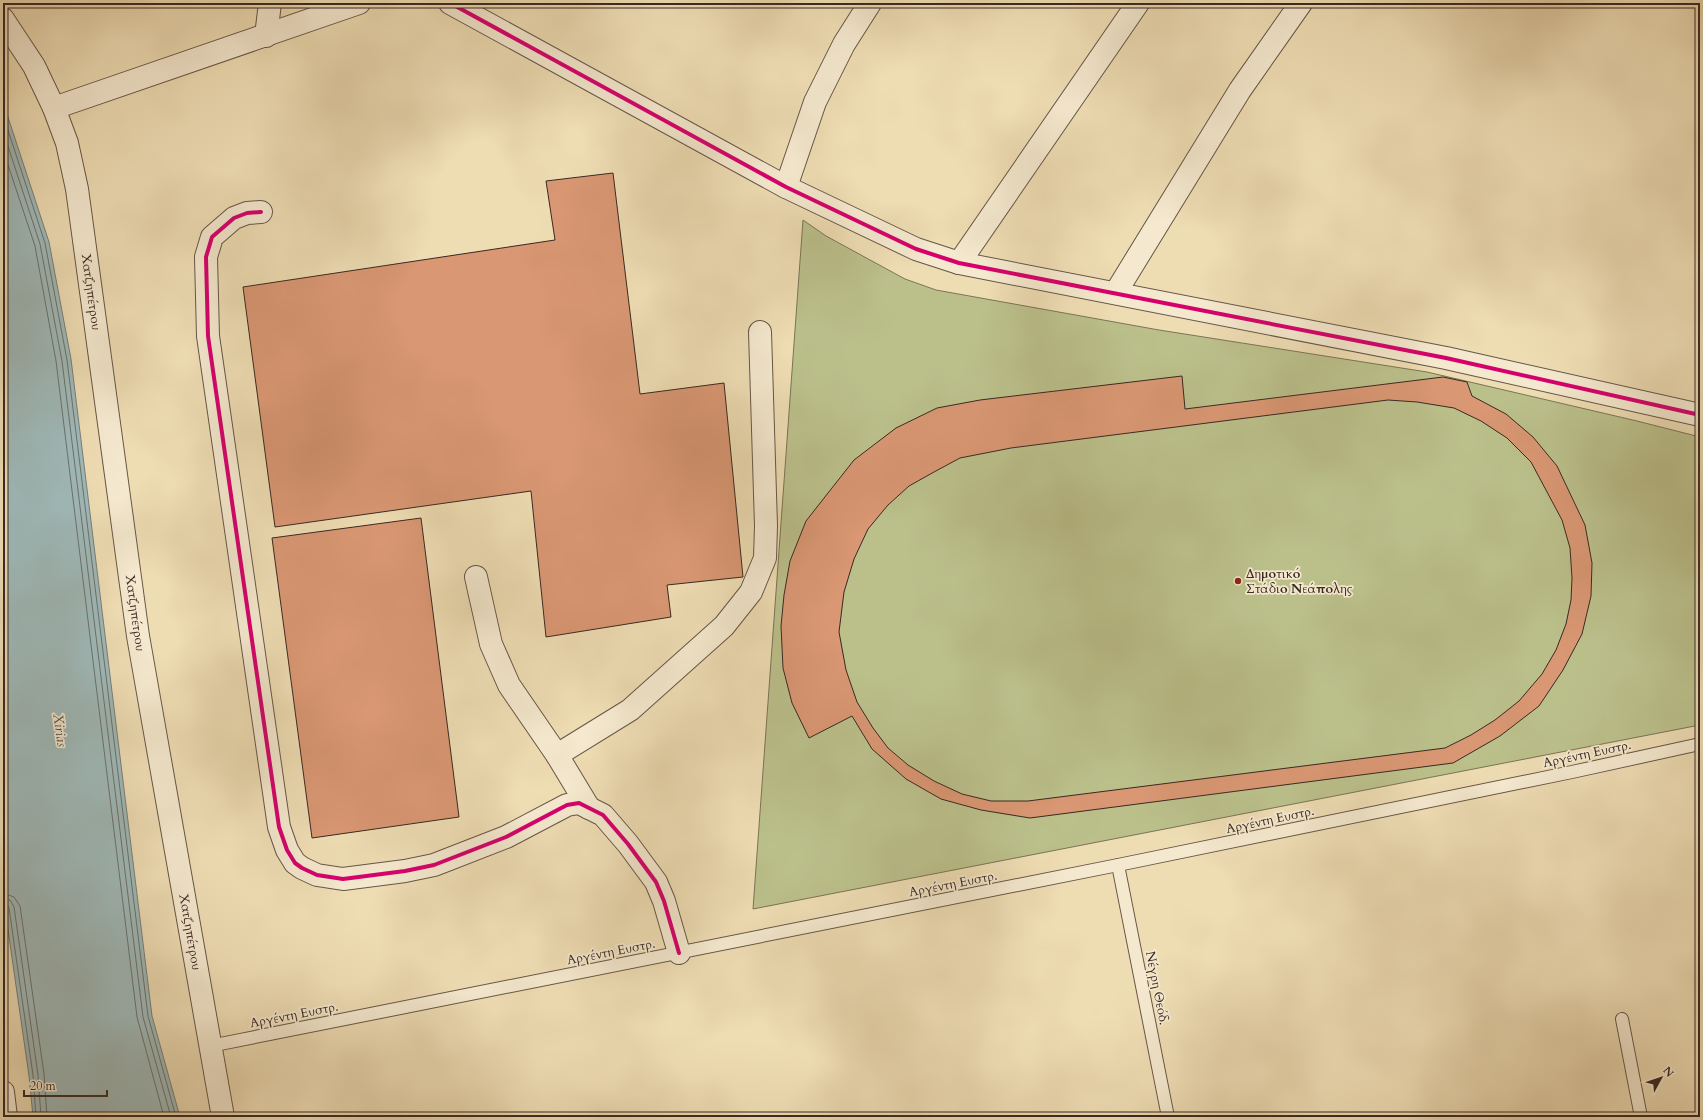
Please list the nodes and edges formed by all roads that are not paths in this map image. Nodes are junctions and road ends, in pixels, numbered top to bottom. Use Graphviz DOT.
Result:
graph roads {
  1 [pos="270,3"];
  2 [pos="359,3"];
  3 [pos="450,3"];
  4 [pos="870,3"];
  5 [pos="1138,3"];
  6 [pos="1301,3"];
  7 [pos="3,19"];
  8 [pos="266,36"];
  9 [pos="54,108"];
  10 [pos="786,187"];
  11 [pos="261,212"];
  12 [pos="959,263"];
  13 [pos="1116,292"];
  14 [pos="760,332"];
  15 [pos="1700,415"];
  16 [pos="476,577"];
  17 [pos="1700,744"];
  18 [pos="557,755"];
  19 [pos="589,808"];
  20 [pos="1118,865"];
  21 [pos="679,953"];
  22 [pos="1622,1019"];
  23 [pos="210,1046"];
  24 [pos="3,1092"];
  25 [pos="6,1117"];
  26 [pos="223,1117"];
  27 [pos="1168,1117"];
  28 [pos="1641,1117"];
  1 -- 8 [label="street"];
  2 -- 8 [label="street"];
  3 -- 10 [label="street"];
  4 -- 10 [label="street"];
  5 -- 12 [label="street"];
  6 -- 13 [label="street"];
  7 -- 9 [label="street, Χατζηπέτρου"];
  8 -- 9 [label="street"];
  9 -- 23 [label="street, Χατζηπέτρου"];
  10 -- 12 [label="street"];
  11 -- 19 [label="street"];
  12 -- 13 [label="street"];
  13 -- 15 [label="street"];
  14 -- 18 [label="street"];
  16 -- 18 [label="street"];
  17 -- 20 [label="lane, Αργέντη Ευστρ."];
  18 -- 19 [label="street"];
  19 -- 21 [label="street"];
  20 -- 21 [label="lane, Αργέντη Ευστρ."];
  20 -- 27 [label="lane, Νέγρη Θεόδ."];
  21 -- 23 [label="lane, Αργέντη Ευστρ."];
  22 -- 28 [label="lane"];
  23 -- 26 [label="street, Χατζηπέτρου"];
  24 -- 25 [label="street"];
}
